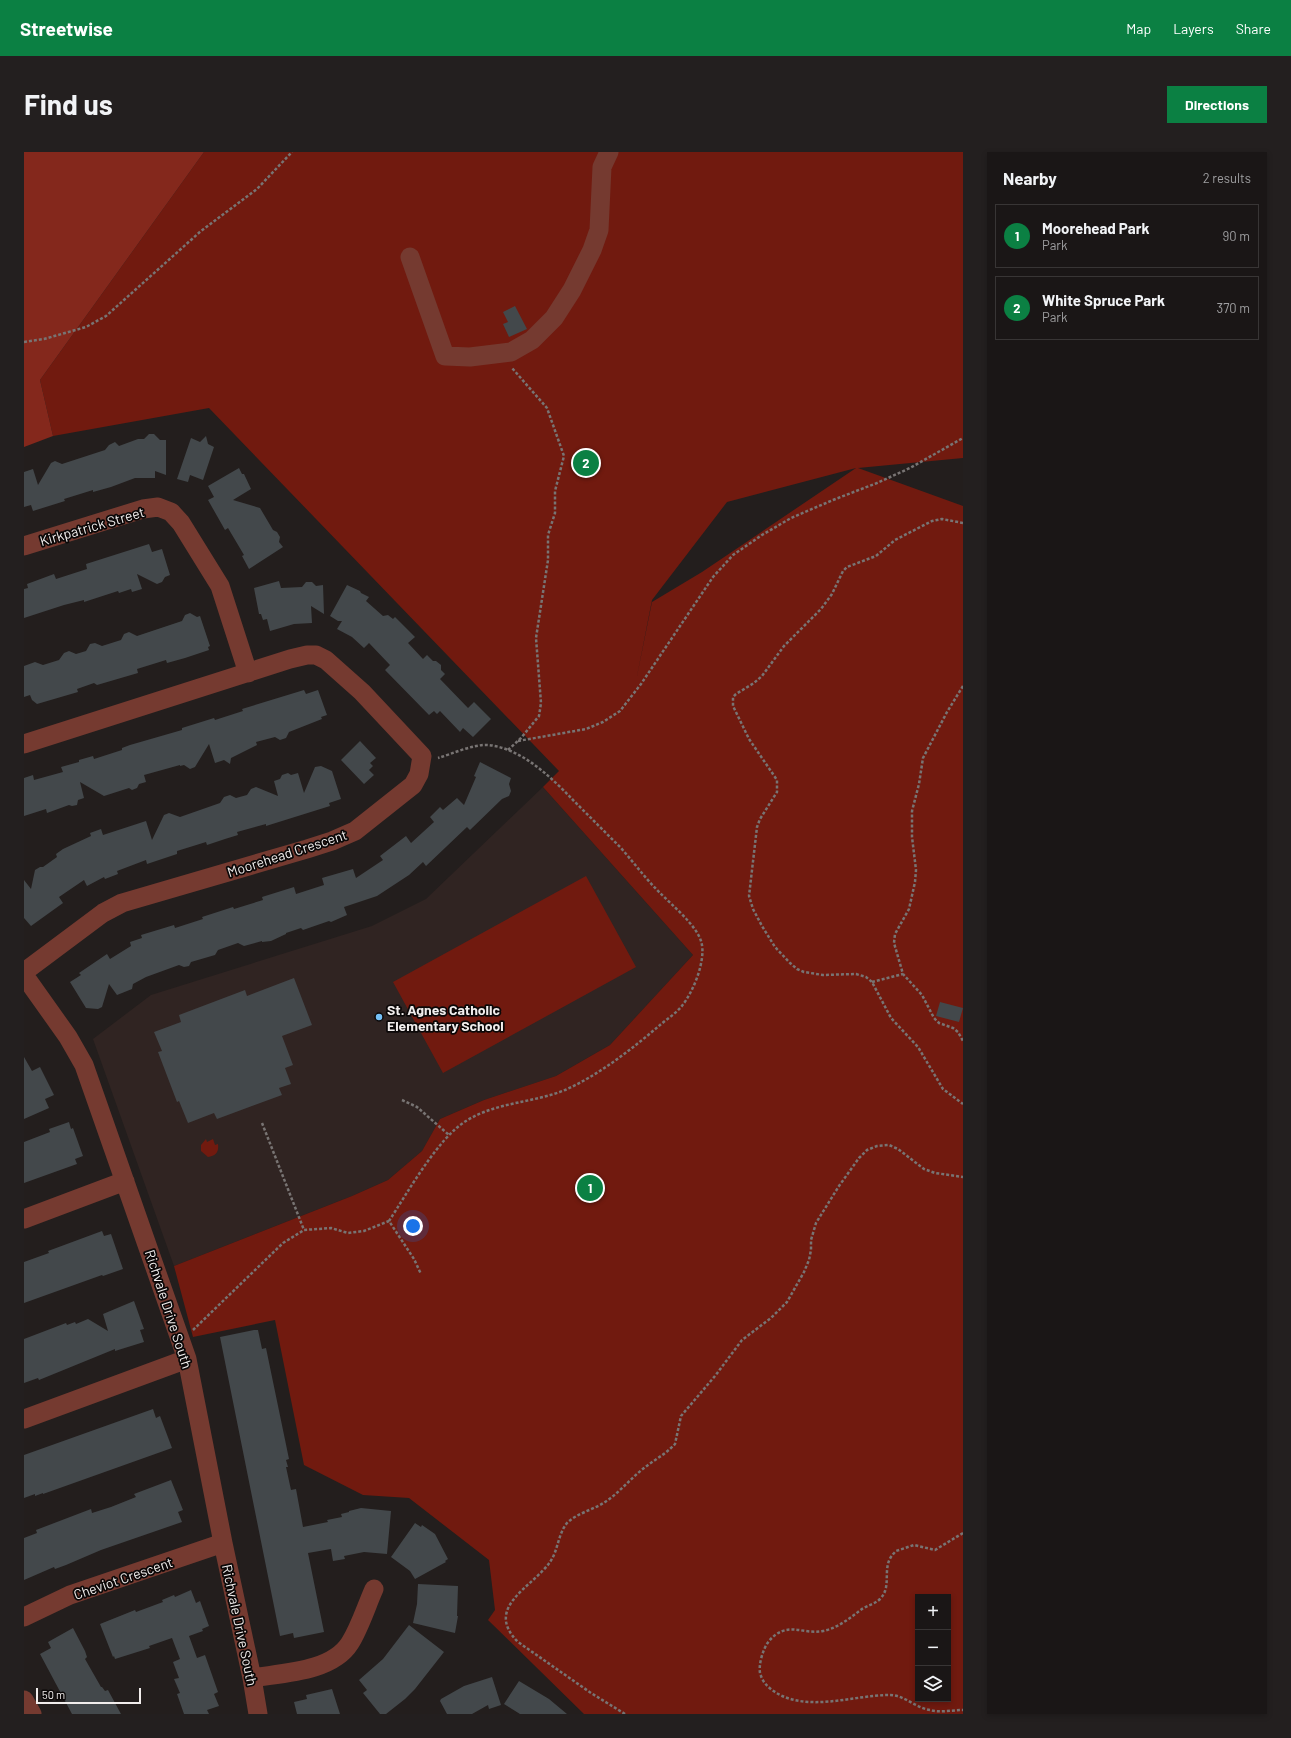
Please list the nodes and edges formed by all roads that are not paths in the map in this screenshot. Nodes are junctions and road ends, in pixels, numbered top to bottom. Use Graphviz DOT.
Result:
graph roads {
  1 [pos="609,152"];
  2 [pos="410,257"];
  3 [pos="24,546"];
  4 [pos="248,673"];
  5 [pos="24,744"];
  6 [pos="24,972"];
  7 [pos="24,975"];
  8 [pos="125,1181"];
  9 [pos="24,1218"];
  10 [pos="184,1351"];
  11 [pos="24,1419"];
  12 [pos="223,1543"];
  13 [pos="374,1589"];
  14 [pos="24,1617"];
  15 [pos="252,1678"];
  16 [pos="24,1700"];
  17 [pos="32,1714"];
  18 [pos="258,1714"];
  1 -- 2 [label="street"];
  3 -- 4 [label="street, Kirkpatrick Street"];
  4 -- 5 [label="street"];
  4 -- 6 [label="street, Moorehead Crescent"];
  7 -- 8 [label="street, Richvale Drive South"];
  8 -- 9 [label="street"];
  8 -- 10 [label="street, Richvale Drive South"];
  10 -- 11 [label="street"];
  10 -- 12 [label="street, Richvale Drive South"];
  12 -- 14 [label="street, Cheviot Crescent"];
  12 -- 15 [label="street, Richvale Drive South"];
  13 -- 15 [label="street"];
  15 -- 18 [label="street, Richvale Drive South"];
  16 -- 17 [label="street"];
}
